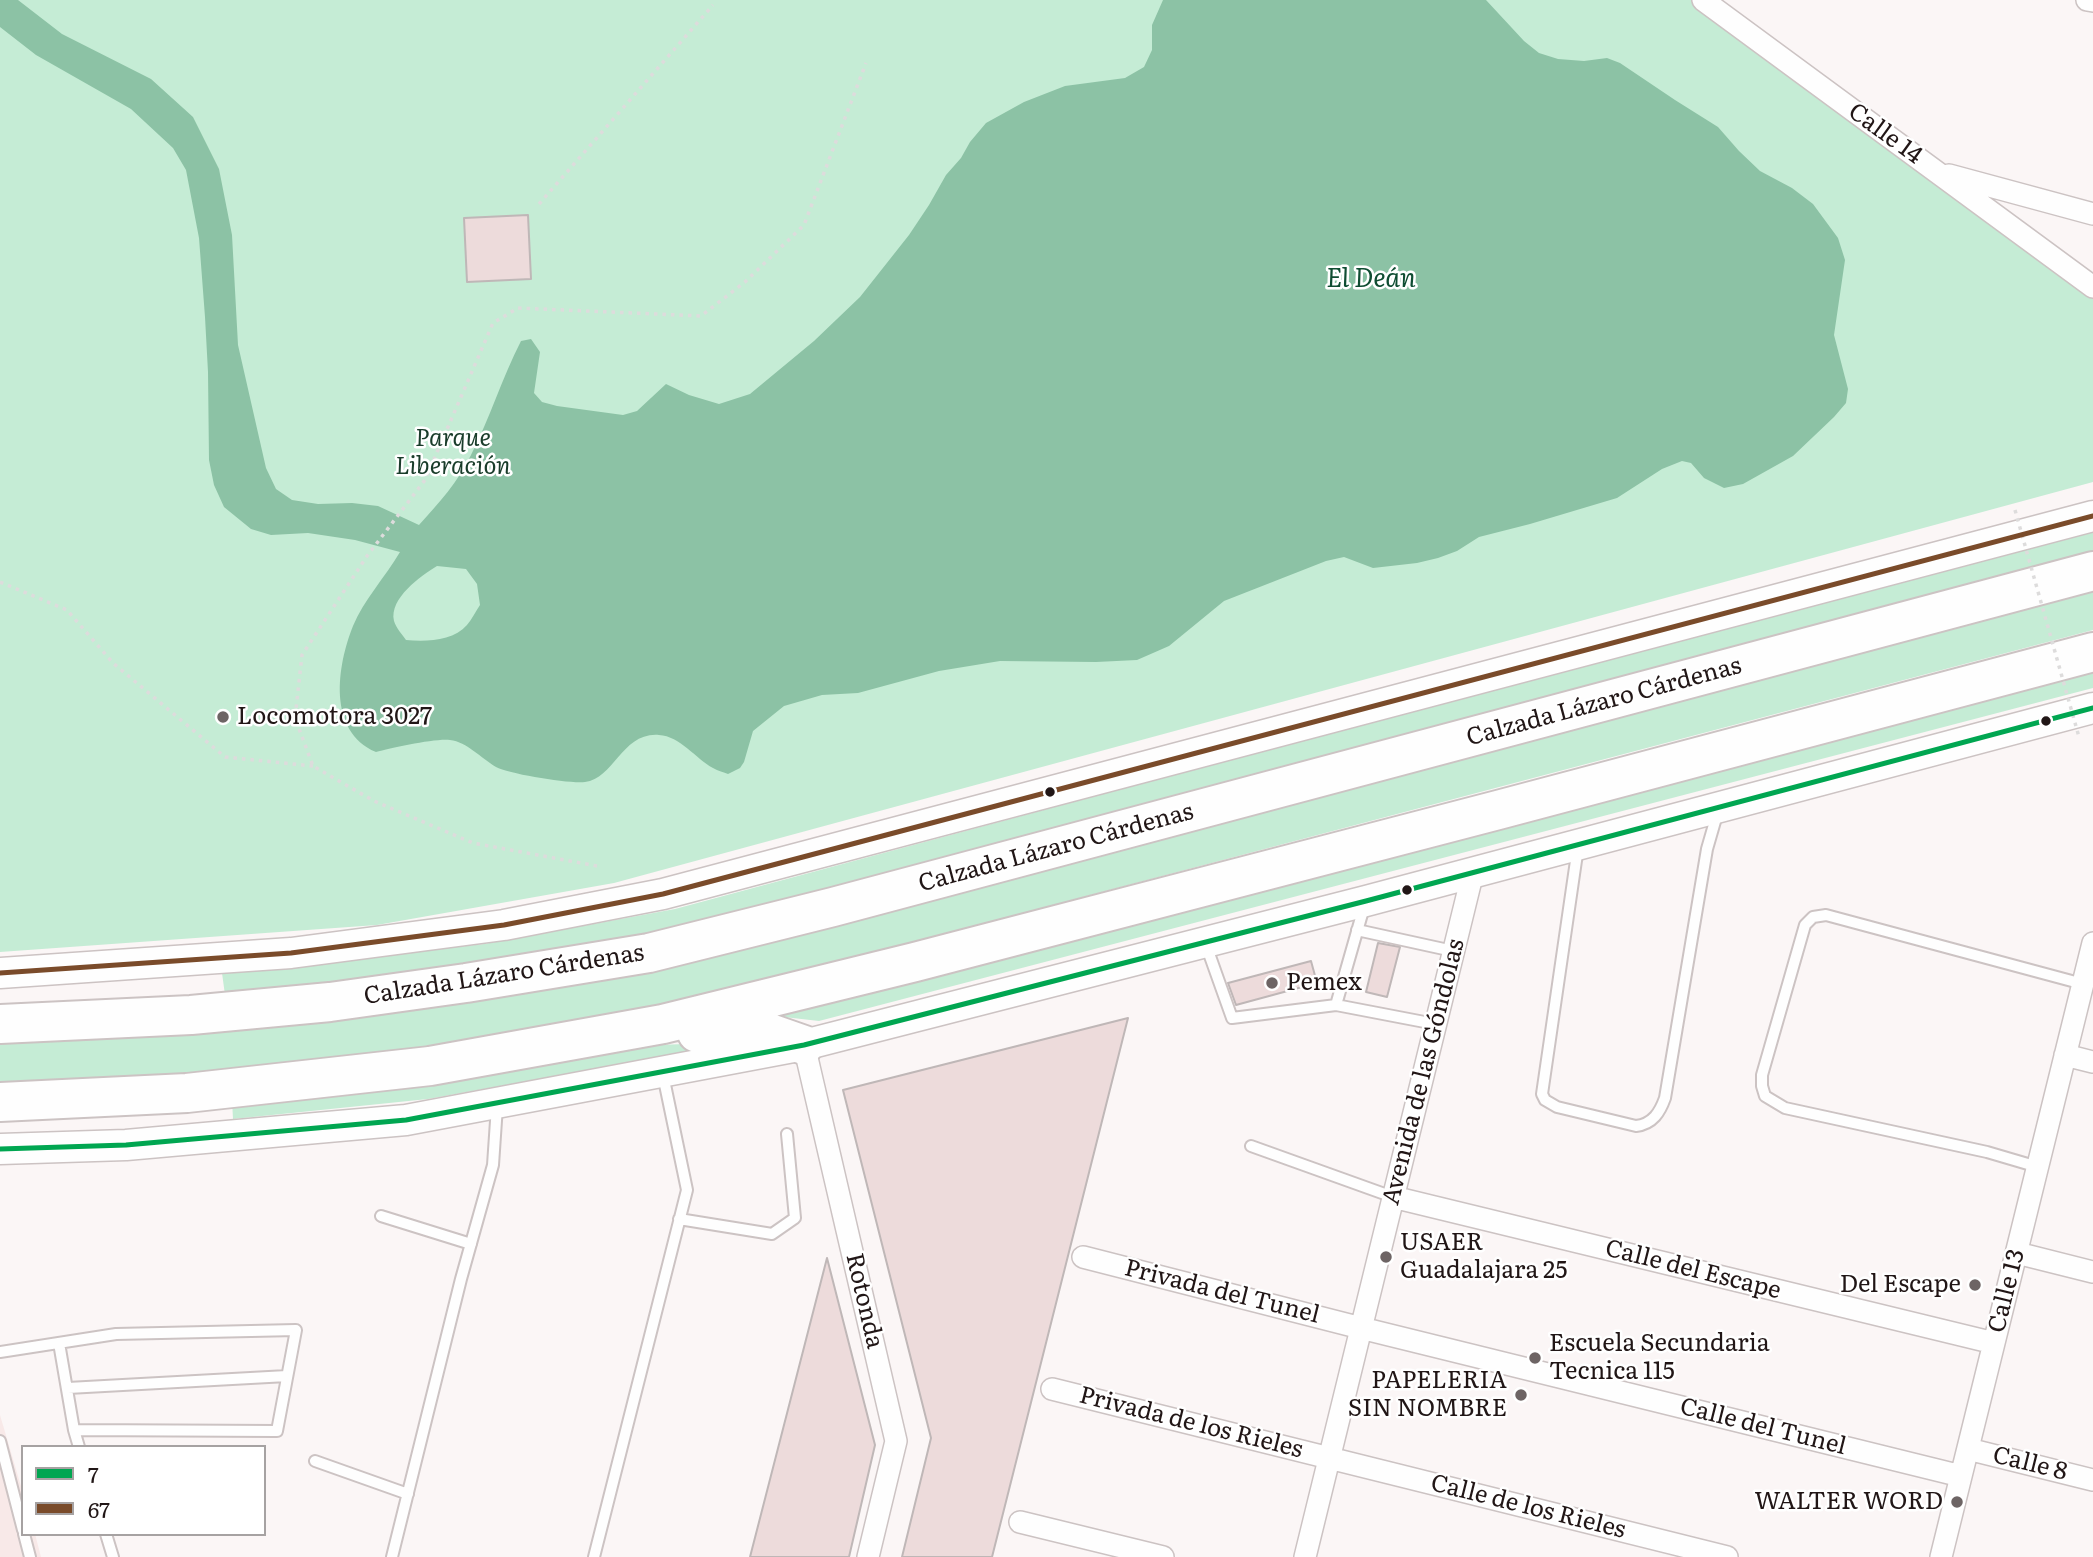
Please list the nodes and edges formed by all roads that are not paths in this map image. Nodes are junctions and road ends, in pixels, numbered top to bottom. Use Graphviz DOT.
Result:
graph roads {
  1 [pos="1703,0"];
  2 [pos="2087,0"];
  3 [pos="2093,1"];
  4 [pos="1937,172"];
  5 [pos="2093,214"];
  6 [pos="2093,287"];
  7 [pos="2093,516"];
  8 [pos="2093,571"];
  9 [pos="2093,652"];
  10 [pos="2093,708"];
  11 [pos="1719,807"];
  12 [pos="1579,844"];
  13 [pos="1473,872"];
  14 [pos="1367,901"];
  15 [pos="1357,930"];
  16 [pos="1205,942"];
  17 [pos="2093,943"];
  18 [pos="1453,951"];
  19 [pos="0,973"];
  20 [pos="2083,985"];
  21 [pos="1336,1005"];
  22 [pos="0,1024"];
  23 [pos="1435,1024"];
  24 [pos="583,1038"];
  25 [pos="804,1045"];
  26 [pos="2065,1055"];
  27 [pos="2093,1062"];
  28 [pos="663,1072"];
  29 [pos="0,1102"];
  30 [pos="497,1103"];
  31 [pos="787,1134"];
  32 [pos="1251,1146"];
  33 [pos="0,1149"];
  34 [pos="2038,1167"];
  35 [pos="1393,1198"];
  36 [pos="381,1216"];
  37 [pos="679,1219"];
  38 [pos="471,1244"];
  39 [pos="2017,1253"];
  40 [pos="1083,1257"];
  41 [pos="2093,1272"];
  42 [pos="1361,1328"];
  43 [pos="59,1343"];
  44 [pos="1994,1343"];
  45 [pos="0,1352"];
  46 [pos="287,1376"];
  47 [pos="68,1388"];
  48 [pos="1052,1389"];
  49 [pos="74,1430"];
  50 [pos="0,1441"];
  51 [pos="78,1445"];
  52 [pos="1968,1449"];
  53 [pos="1329,1458"];
  54 [pos="315,1461"];
  55 [pos="1961,1476"];
  56 [pos="2093,1480"];
  57 [pos="408,1494"];
  58 [pos="1020,1522"];
  59 [pos="21,1524"];
  60 [pos="24,1536"];
  61 [pos="107,1536"];
  62 [pos="30,1557"];
  63 [pos="113,1557"];
  64 [pos="392,1557"];
  65 [pos="594,1557"];
  66 [pos="868,1557"];
  67 [pos="1163,1557"];
  68 [pos="1305,1557"];
  69 [pos="1727,1557"];
  70 [pos="1941,1557"];
  1 -- 4 [label="street, Calle 14"];
  2 -- 3 [label="street"];
  4 -- 5 [label="street, Calle 14"];
  4 -- 6 [label="street"];
  7 -- 19 [label="main road, Calzada Lázaro Cárdenas"];
  8 -- 22 [label="highway, Calzada Lázaro Cárdenas"];
  9 -- 24 [label="highway"];
  10 -- 11 [label="main road"];
  11 -- 12 [label="main road"];
  11 -- 12 [label="lane"];
  12 -- 13 [label="main road"];
  13 -- 14 [label="main road"];
  13 -- 18 [label="street, Avenida de las Góndolas"];
  14 -- 15 [label="lane"];
  14 -- 16 [label="main road"];
  15 -- 18 [label="lane"];
  15 -- 21 [label="lane"];
  16 -- 21 [label="lane"];
  16 -- 25 [label="main road"];
  17 -- 20 [label="street, Calle 13"];
  18 -- 23 [label="street, Avenida de las Góndolas"];
  20 -- 26 [label="street, Calle 13"];
  20 -- 34 [label="lane"];
  21 -- 23 [label="lane"];
  23 -- 35 [label="street, Avenida de las Góndolas"];
  24 -- 25 [label="highway"];
  24 -- 29 [label="highway"];
  25 -- 28 [label="main road"];
  25 -- 66 [label="street, Rotonda"];
  26 -- 27 [label="street"];
  26 -- 34 [label="street, Calle 13"];
  28 -- 30 [label="main road"];
  28 -- 37 [label="lane"];
  30 -- 33 [label="main road"];
  30 -- 38 [label="lane"];
  31 -- 37 [label="lane"];
  32 -- 35 [label="lane"];
  34 -- 39 [label="street, Calle 13"];
  35 -- 42 [label="street, Avenida de las Góndolas"];
  35 -- 44 [label="street, Calle del Escape"];
  36 -- 38 [label="lane"];
  37 -- 65 [label="lane"];
  38 -- 57 [label="lane"];
  39 -- 41 [label="street"];
  39 -- 44 [label="street, Calle 13"];
  40 -- 42 [label="street, Privada del Tunel"];
  42 -- 53 [label="street, Avenida de las Góndolas"];
  42 -- 55 [label="street, Calle del Tunel"];
  43 -- 45 [label="lane"];
  43 -- 46 [label="lane"];
  43 -- 47 [label="lane"];
  44 -- 52 [label="street, Calle 13"];
  46 -- 47 [label="lane"];
  46 -- 49 [label="lane"];
  47 -- 49 [label="lane"];
  48 -- 53 [label="street, Privada de los Rieles"];
  49 -- 51 [label="lane"];
  50 -- 59 [label="lane"];
  52 -- 55 [label="street, Calle 13"];
  52 -- 56 [label="street, Calle 8"];
  53 -- 68 [label="street, Avenida de las Góndolas"];
  53 -- 69 [label="street, Calle de los Rieles"];
  54 -- 57 [label="lane"];
  55 -- 70 [label="street, Calle 13"];
  57 -- 64 [label="lane"];
  58 -- 67 [label="street"];
  60 -- 62 [label="lane"];
  61 -- 63 [label="lane"];
}
